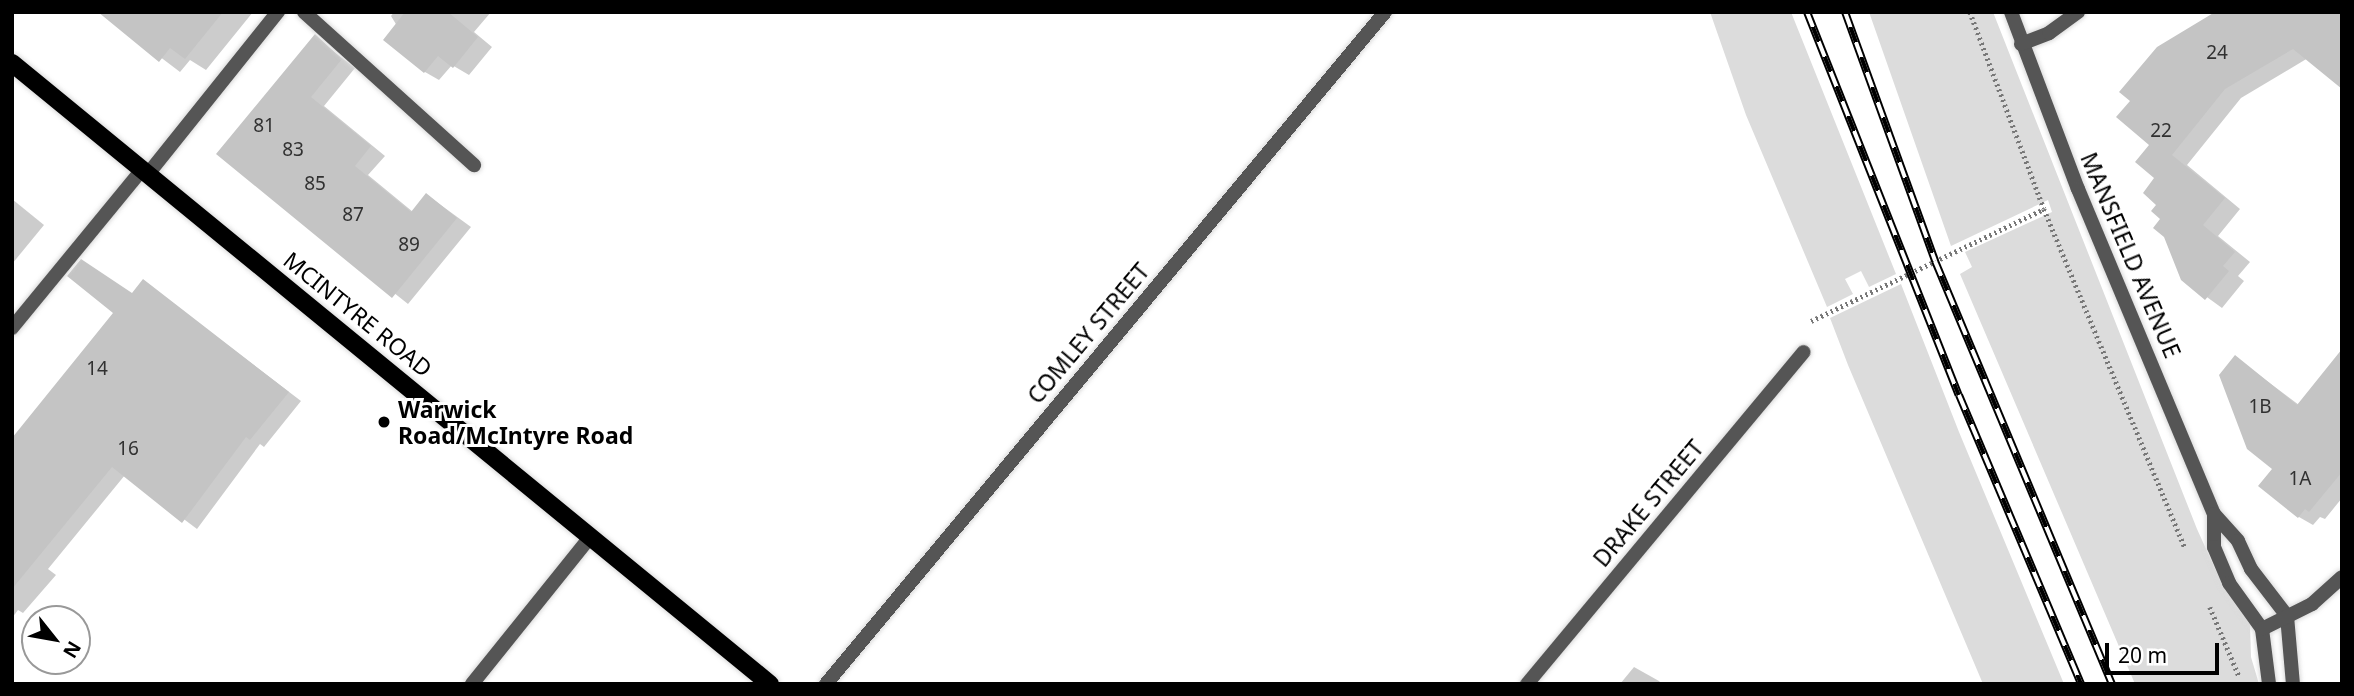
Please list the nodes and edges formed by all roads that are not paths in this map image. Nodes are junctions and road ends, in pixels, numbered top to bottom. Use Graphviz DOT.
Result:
graph roads {
  1 [pos="278,12"];
  2 [pos="304,12"];
  3 [pos="1385,12"];
  4 [pos="2011,12"];
  5 [pos="2078,12"];
  6 [pos="2021,44"];
  7 [pos="12,63"];
  8 [pos="474,165"];
  9 [pos="145,172"];
  10 [pos="12,328"];
  11 [pos="1804,352"];
  12 [pos="2214,514"];
  13 [pos="591,536"];
  14 [pos="2342,577"];
  15 [pos="2287,616"];
  16 [pos="2262,629"];
  17 [pos="472,684"];
  18 [pos="770,684"];
  19 [pos="826,684"];
  20 [pos="1527,684"];
  21 [pos="2269,684"];
  22 [pos="2293,684"];
  1 -- 9 [label="street"];
  2 -- 8 [label="street"];
  3 -- 19 [label="street, COMLEY STREET"];
  4 -- 6 [label="street, MANSFIELD AVENUE"];
  5 -- 6 [label="street"];
  6 -- 12 [label="street, MANSFIELD AVENUE"];
  7 -- 9 [label="main road, MCINTYRE ROAD"];
  9 -- 10 [label="street"];
  9 -- 13 [label="main road, MCINTYRE ROAD"];
  11 -- 20 [label="street, DRAKE STREET"];
  12 -- 15 [label="street, MANSFIELD AVENUE"];
  12 -- 16 [label="street, MANSFIELD AVENUE"];
  13 -- 17 [label="street"];
  13 -- 18 [label="main road, MCINTYRE ROAD"];
  14 -- 15 [label="street"];
  15 -- 16 [label="street"];
  15 -- 22 [label="street"];
  16 -- 21 [label="street, MANSFIELD AVENUE"];
}
